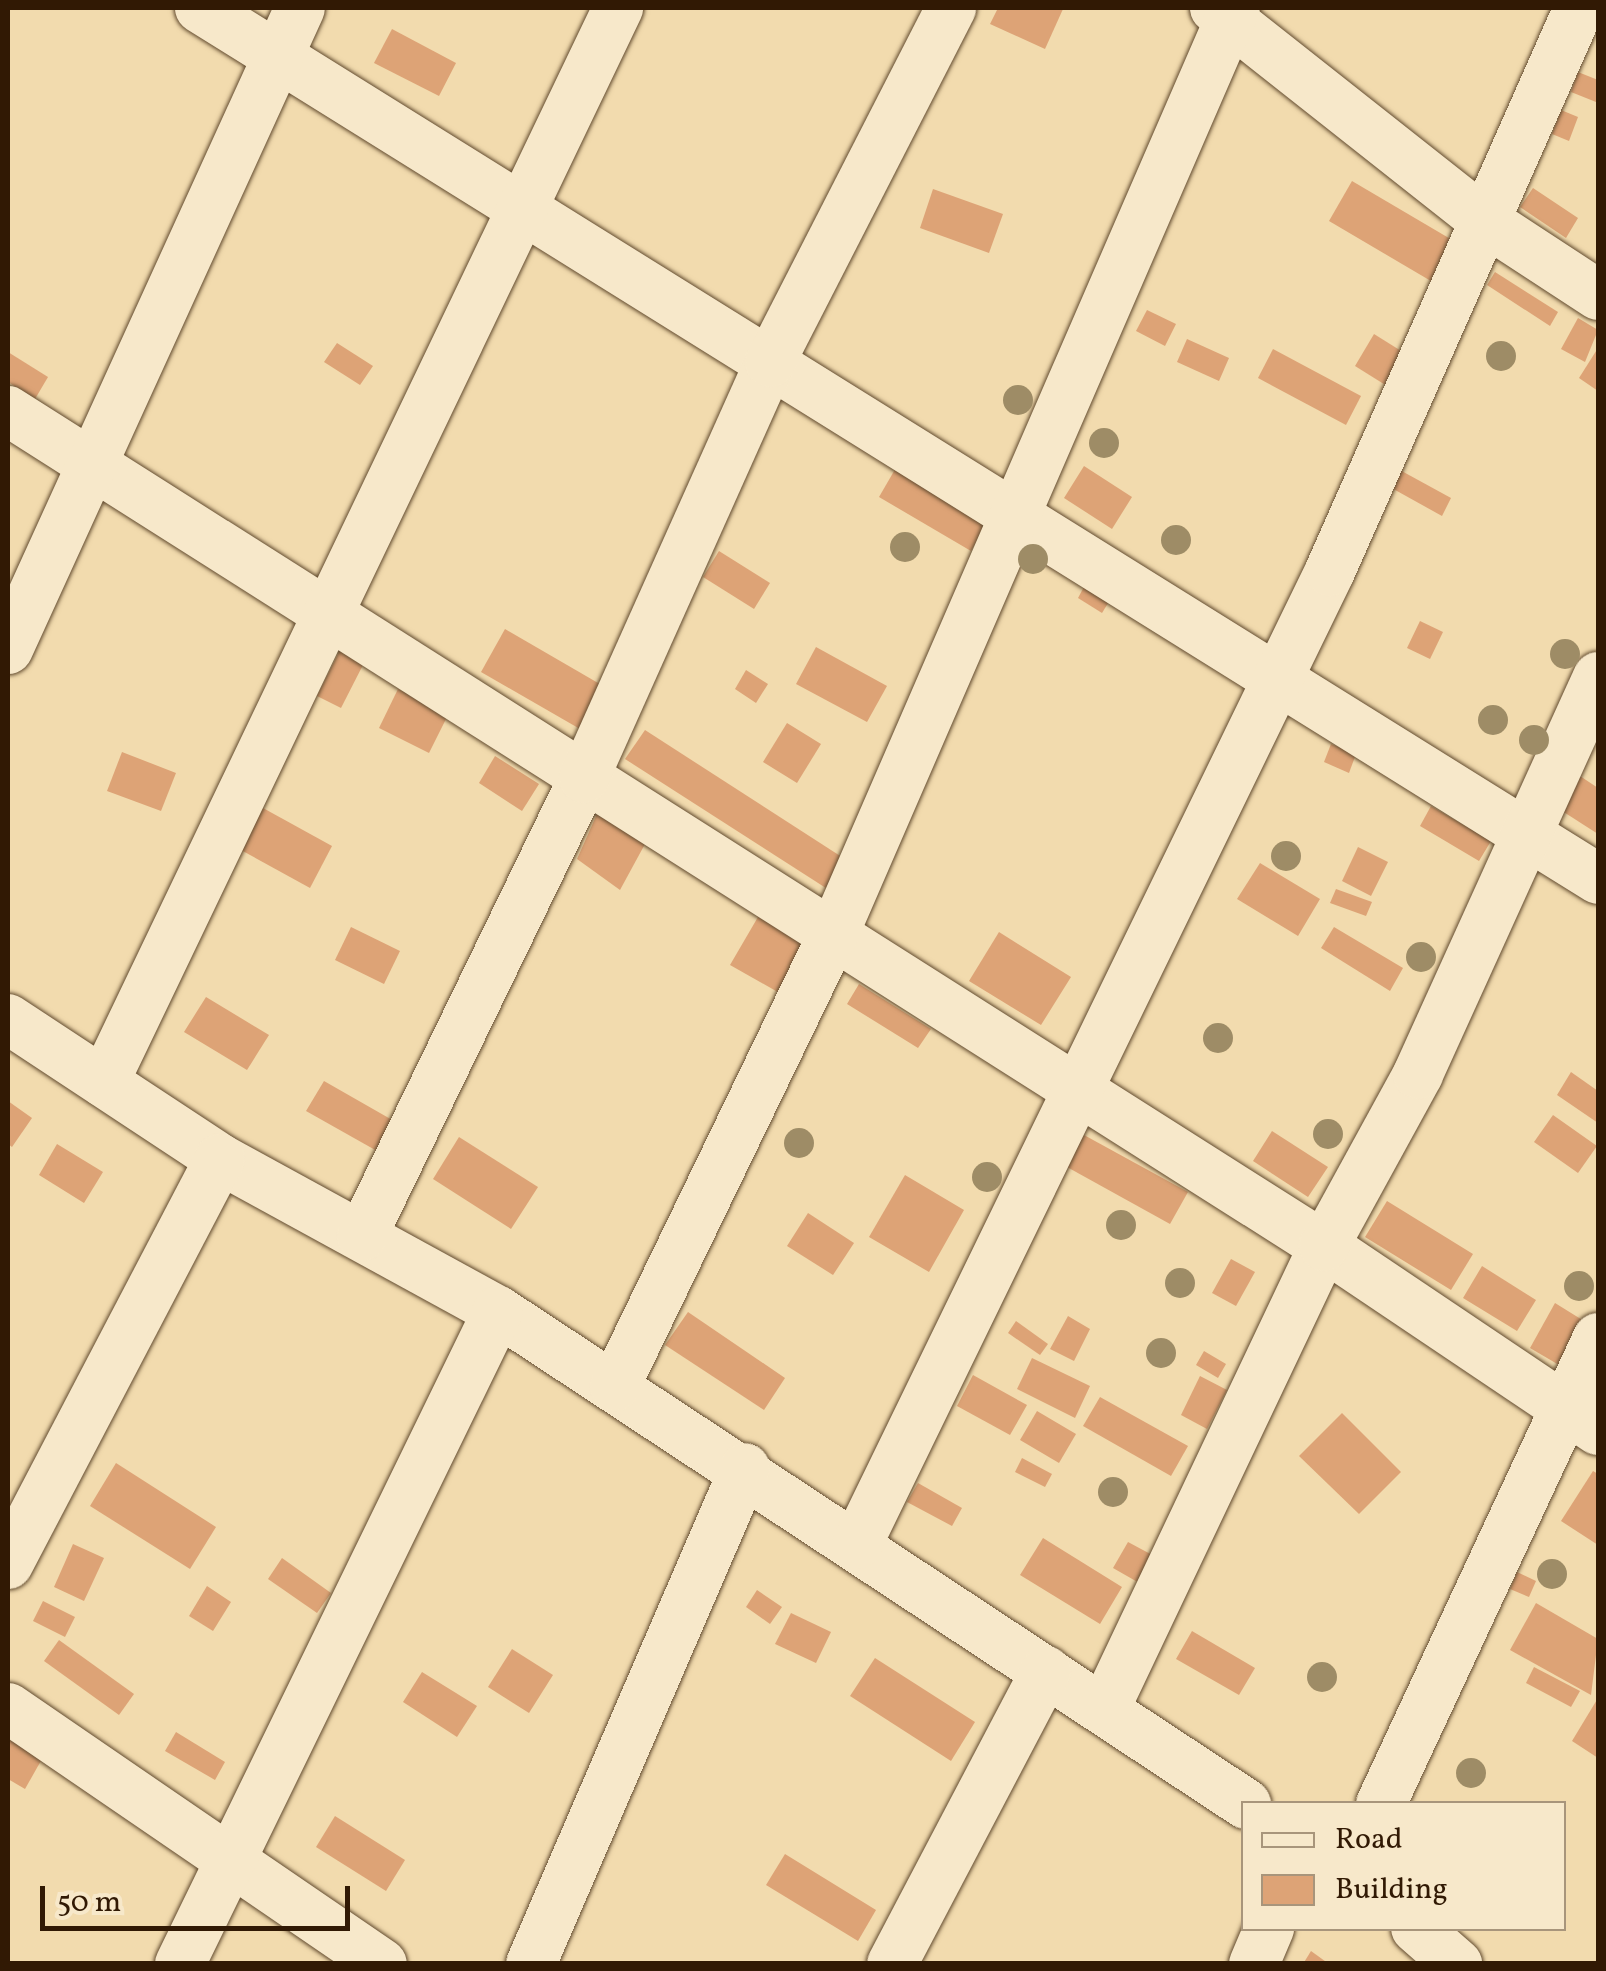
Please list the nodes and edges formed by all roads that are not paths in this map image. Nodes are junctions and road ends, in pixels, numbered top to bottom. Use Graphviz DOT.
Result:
graph roads {
  1 [pos="200,8"];
  2 [pos="300,8"];
  3 [pos="618,8"];
  4 [pos="950,8"];
  5 [pos="1578,8"];
  6 [pos="1227,10"];
  7 [pos="278,56"];
  8 [pos="522,208"];
  9 [pos="1485,221"];
  10 [pos="1598,295"];
  11 [pos="770,362"];
  12 [pos="8,410"];
  13 [pos="92,464"];
  14 [pos="1018,516"];
  15 [pos="325,613"];
  16 [pos="8,649"];
  17 [pos="1272,675"];
  18 [pos="1598,677"];
  19 [pos="584,778"];
  20 [pos="1530,836"];
  21 [pos="1598,878"];
  22 [pos="833,935"];
  23 [pos="8,1019"];
  24 [pos="104,1082"];
  25 [pos="1074,1088"];
  26 [pos="220,1159"];
  27 [pos="362,1236"];
  28 [pos="1324,1246"];
  29 [pos="498,1311"];
  30 [pos="1598,1338"];
  31 [pos="616,1386"];
  32 [pos="1582,1420"];
  33 [pos="745,1468"];
  34 [pos="857,1544"];
  35 [pos="8,1564"];
  36 [pos="1046,1671"];
  37 [pos="8,1708"];
  38 [pos="1104,1710"];
  39 [pos="1241,1801"];
  40 [pos="1383,1801"];
  41 [pos="229,1864"];
  42 [pos="1268,1931"];
  43 [pos="1419,1931"];
  44 [pos="180,1964"];
  45 [pos="382,1964"];
  46 [pos="531,1964"];
  47 [pos="892,1964"];
  48 [pos="1254,1964"];
  49 [pos="1457,1964"];
  1 -- 7 [label="street"];
  2 -- 7 [label="street"];
  3 -- 8 [label="street"];
  4 -- 11 [label="street"];
  5 -- 9 [label="street"];
  6 -- 9 [label="street"];
  6 -- 14 [label="street"];
  7 -- 8 [label="street"];
  7 -- 13 [label="street"];
  8 -- 11 [label="street"];
  8 -- 15 [label="street"];
  9 -- 10 [label="street"];
  9 -- 17 [label="street"];
  11 -- 14 [label="street"];
  11 -- 19 [label="street"];
  12 -- 13 [label="street"];
  13 -- 15 [label="street"];
  13 -- 16 [label="street"];
  14 -- 17 [label="street"];
  14 -- 22 [label="street"];
  15 -- 19 [label="street"];
  15 -- 24 [label="street"];
  17 -- 20 [label="street"];
  17 -- 25 [label="street"];
  18 -- 20 [label="street"];
  19 -- 22 [label="street"];
  19 -- 27 [label="street"];
  20 -- 21 [label="street"];
  20 -- 28 [label="street"];
  22 -- 25 [label="street"];
  22 -- 31 [label="street"];
  23 -- 24 [label="street"];
  24 -- 26 [label="street"];
  25 -- 28 [label="street"];
  25 -- 34 [label="street"];
  26 -- 27 [label="street"];
  26 -- 35 [label="street"];
  27 -- 29 [label="street"];
  28 -- 32 [label="street"];
  28 -- 38 [label="street"];
  29 -- 31 [label="street"];
  29 -- 41 [label="street"];
  30 -- 32 [label="street"];
  31 -- 33 [label="street"];
  32 -- 40 [label="street"];
  33 -- 34 [label="street"];
  33 -- 46 [label="street"];
  34 -- 36 [label="street"];
  36 -- 38 [label="street"];
  36 -- 47 [label="street"];
  37 -- 41 [label="street"];
  38 -- 39 [label="street"];
  41 -- 44 [label="street"];
  41 -- 45 [label="street"];
  42 -- 48 [label="street"];
  43 -- 49 [label="street"];
}
